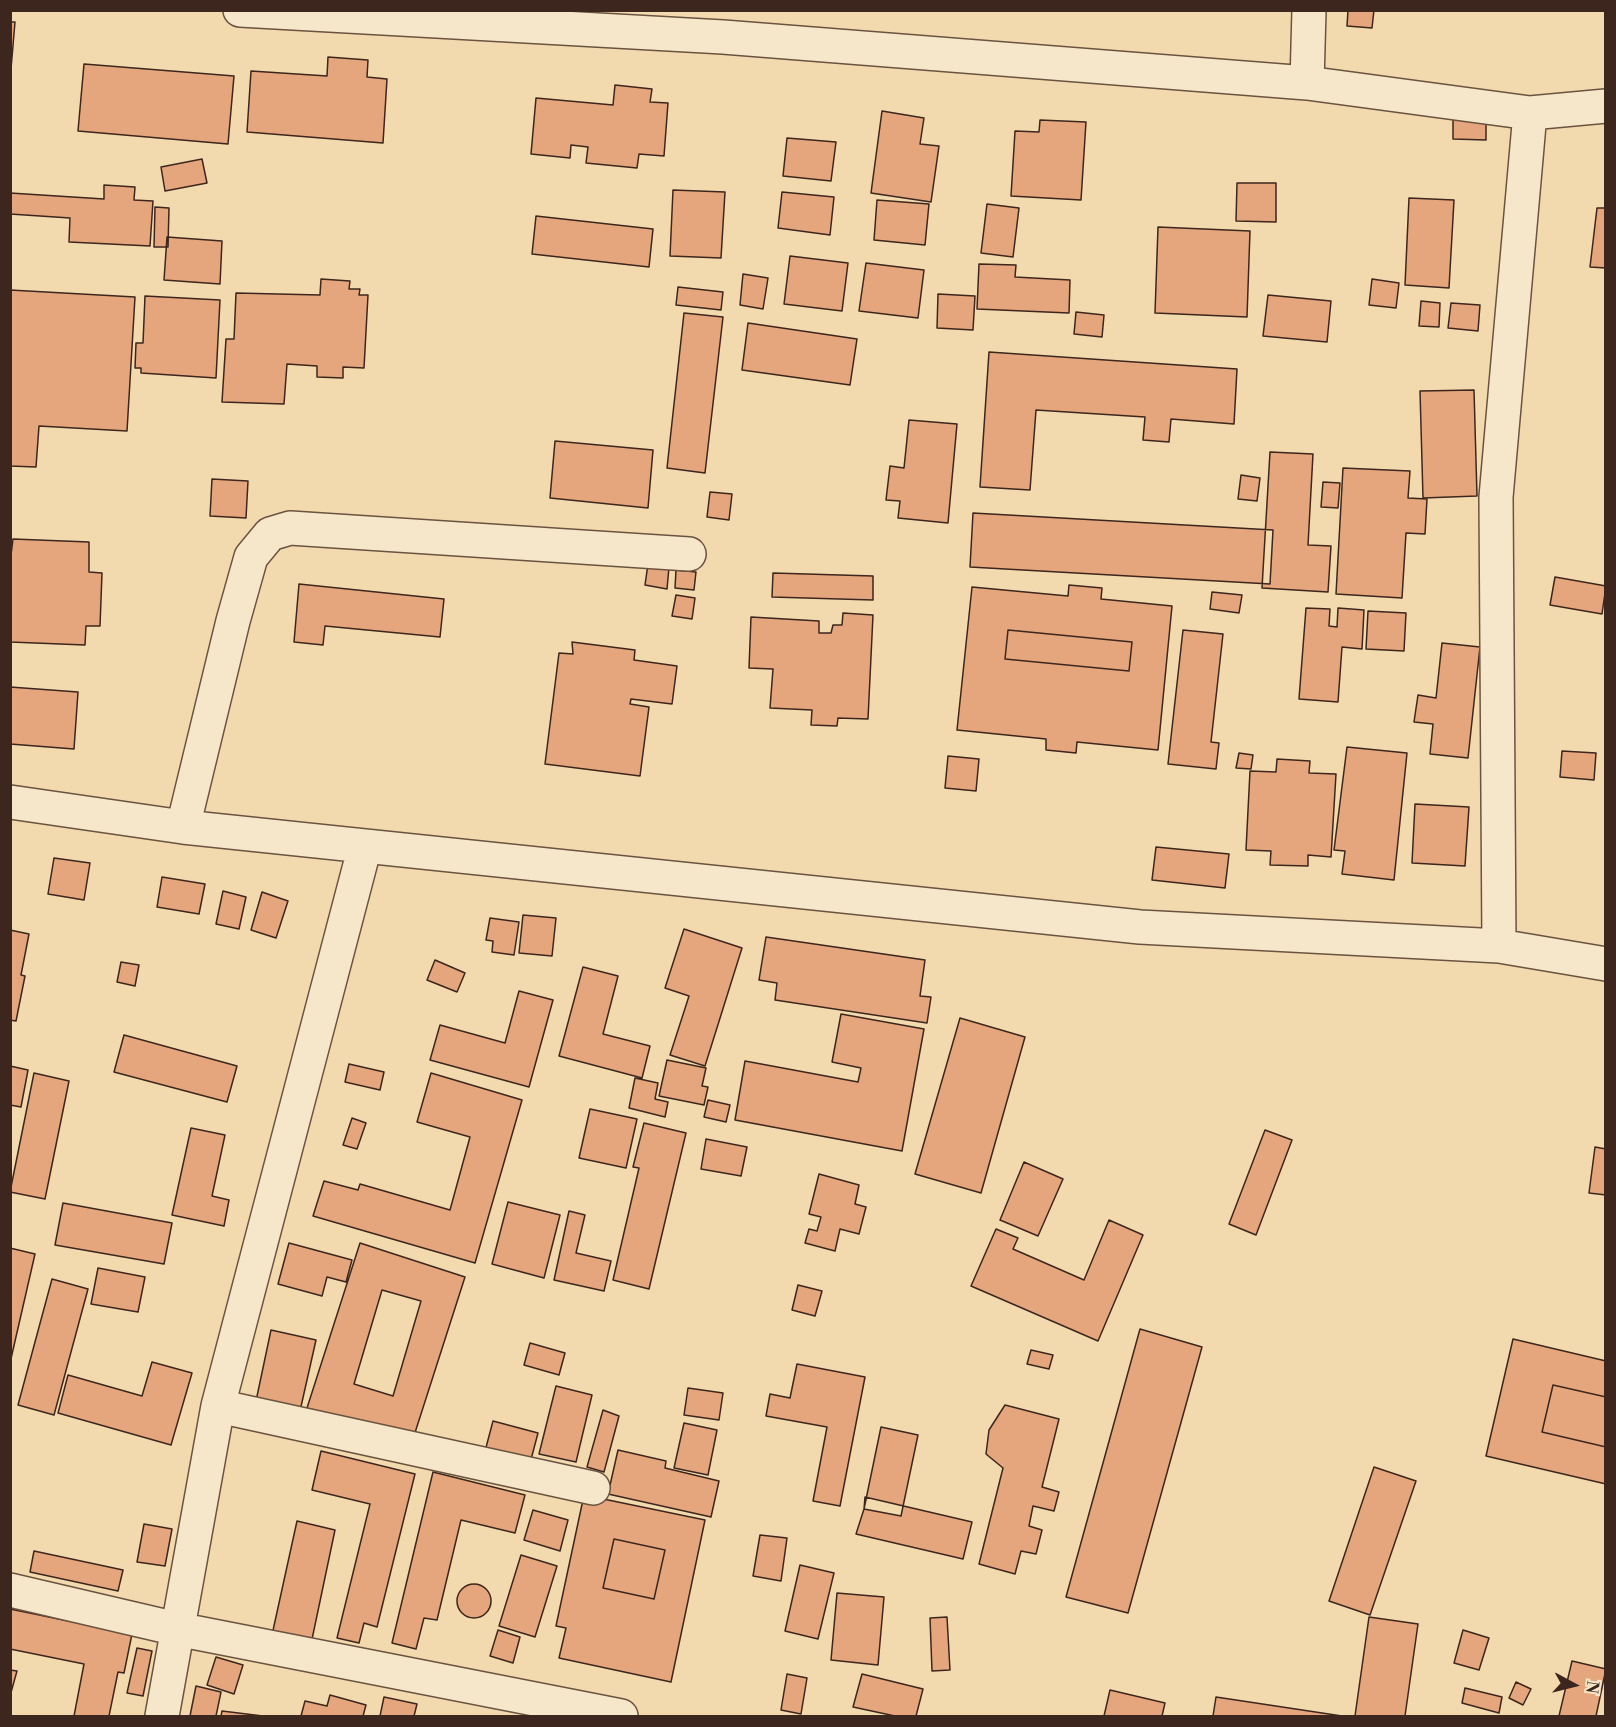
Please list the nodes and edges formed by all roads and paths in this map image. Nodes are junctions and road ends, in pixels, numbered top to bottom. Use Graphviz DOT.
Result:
graph roads {
  1 [pos="240,10"];
  2 [pos="1309,10"];
  3 [pos="1307,83"];
  4 [pos="1605,106"];
  5 [pos="1530,113"];
  6 [pos="689,554"];
  7 [pos="10,802"];
  8 [pos="183,827"];
  9 [pos="365,846"];
  10 [pos="1499,946"];
  11 [pos="1605,964"];
  12 [pos="218,1406"];
  13 [pos="593,1488"];
  14 [pos="10,1590"];
  15 [pos="177,1629"];
  16 [pos="162,1716"];
  17 [pos="621,1716"];
  1 -- 3 [label="street"];
  2 -- 3 [label="street"];
  3 -- 5 [label="street"];
  4 -- 5 [label="street"];
  5 -- 10 [label="street"];
  6 -- 8 [label="street"];
  7 -- 8 [label="street"];
  8 -- 9 [label="street"];
  9 -- 10 [label="street"];
  9 -- 12 [label="street"];
  10 -- 11 [label="street"];
  12 -- 13 [label="street"];
  12 -- 15 [label="street"];
  14 -- 15 [label="street"];
  15 -- 16 [label="street"];
  15 -- 17 [label="street"];
}
